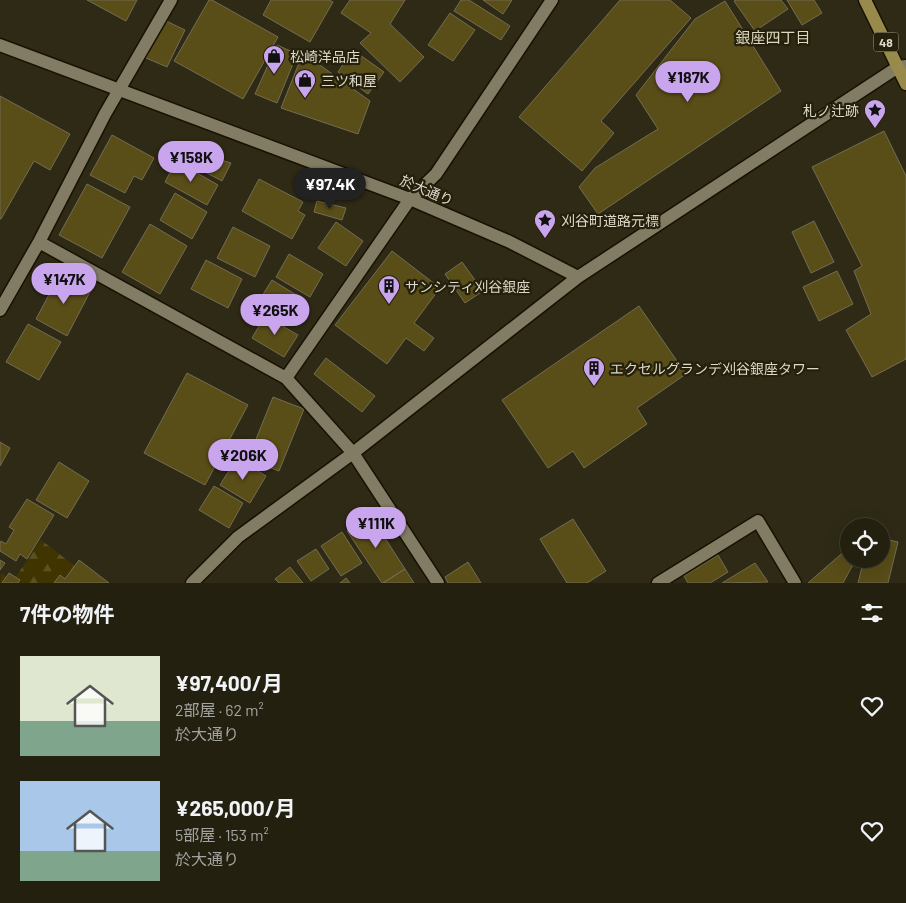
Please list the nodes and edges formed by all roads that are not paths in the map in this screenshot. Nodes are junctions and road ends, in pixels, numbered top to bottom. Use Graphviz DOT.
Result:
graph roads {
  1 [pos="171,0"];
  2 [pos="552,0"];
  3 [pos="865,0"];
  4 [pos="0,45"];
  5 [pos="902,67"];
  6 [pos="906,84"];
  7 [pos="118,90"];
  8 [pos="410,198"];
  9 [pos="39,242"];
  10 [pos="578,277"];
  11 [pos="0,310"];
  12 [pos="286,378"];
  13 [pos="353,453"];
  14 [pos="192,583"];
  15 [pos="438,583"];
  16 [pos="658,583"];
  17 [pos="795,583"];
  1 -- 7 [label="street"];
  2 -- 8 [label="street"];
  3 -- 5 [label="main road, 48"];
  4 -- 7 [label="street, 於大通り"];
  5 -- 6 [label="main road, 48"];
  5 -- 10 [label="street"];
  7 -- 8 [label="street, 於大通り"];
  7 -- 9 [label="street"];
  8 -- 10 [label="street, 於大通り"];
  8 -- 12 [label="street"];
  9 -- 11 [label="street"];
  9 -- 12 [label="street"];
  10 -- 13 [label="street"];
  12 -- 13 [label="street"];
  13 -- 14 [label="street"];
  13 -- 15 [label="street"];
  16 -- 17 [label="street"];
}
